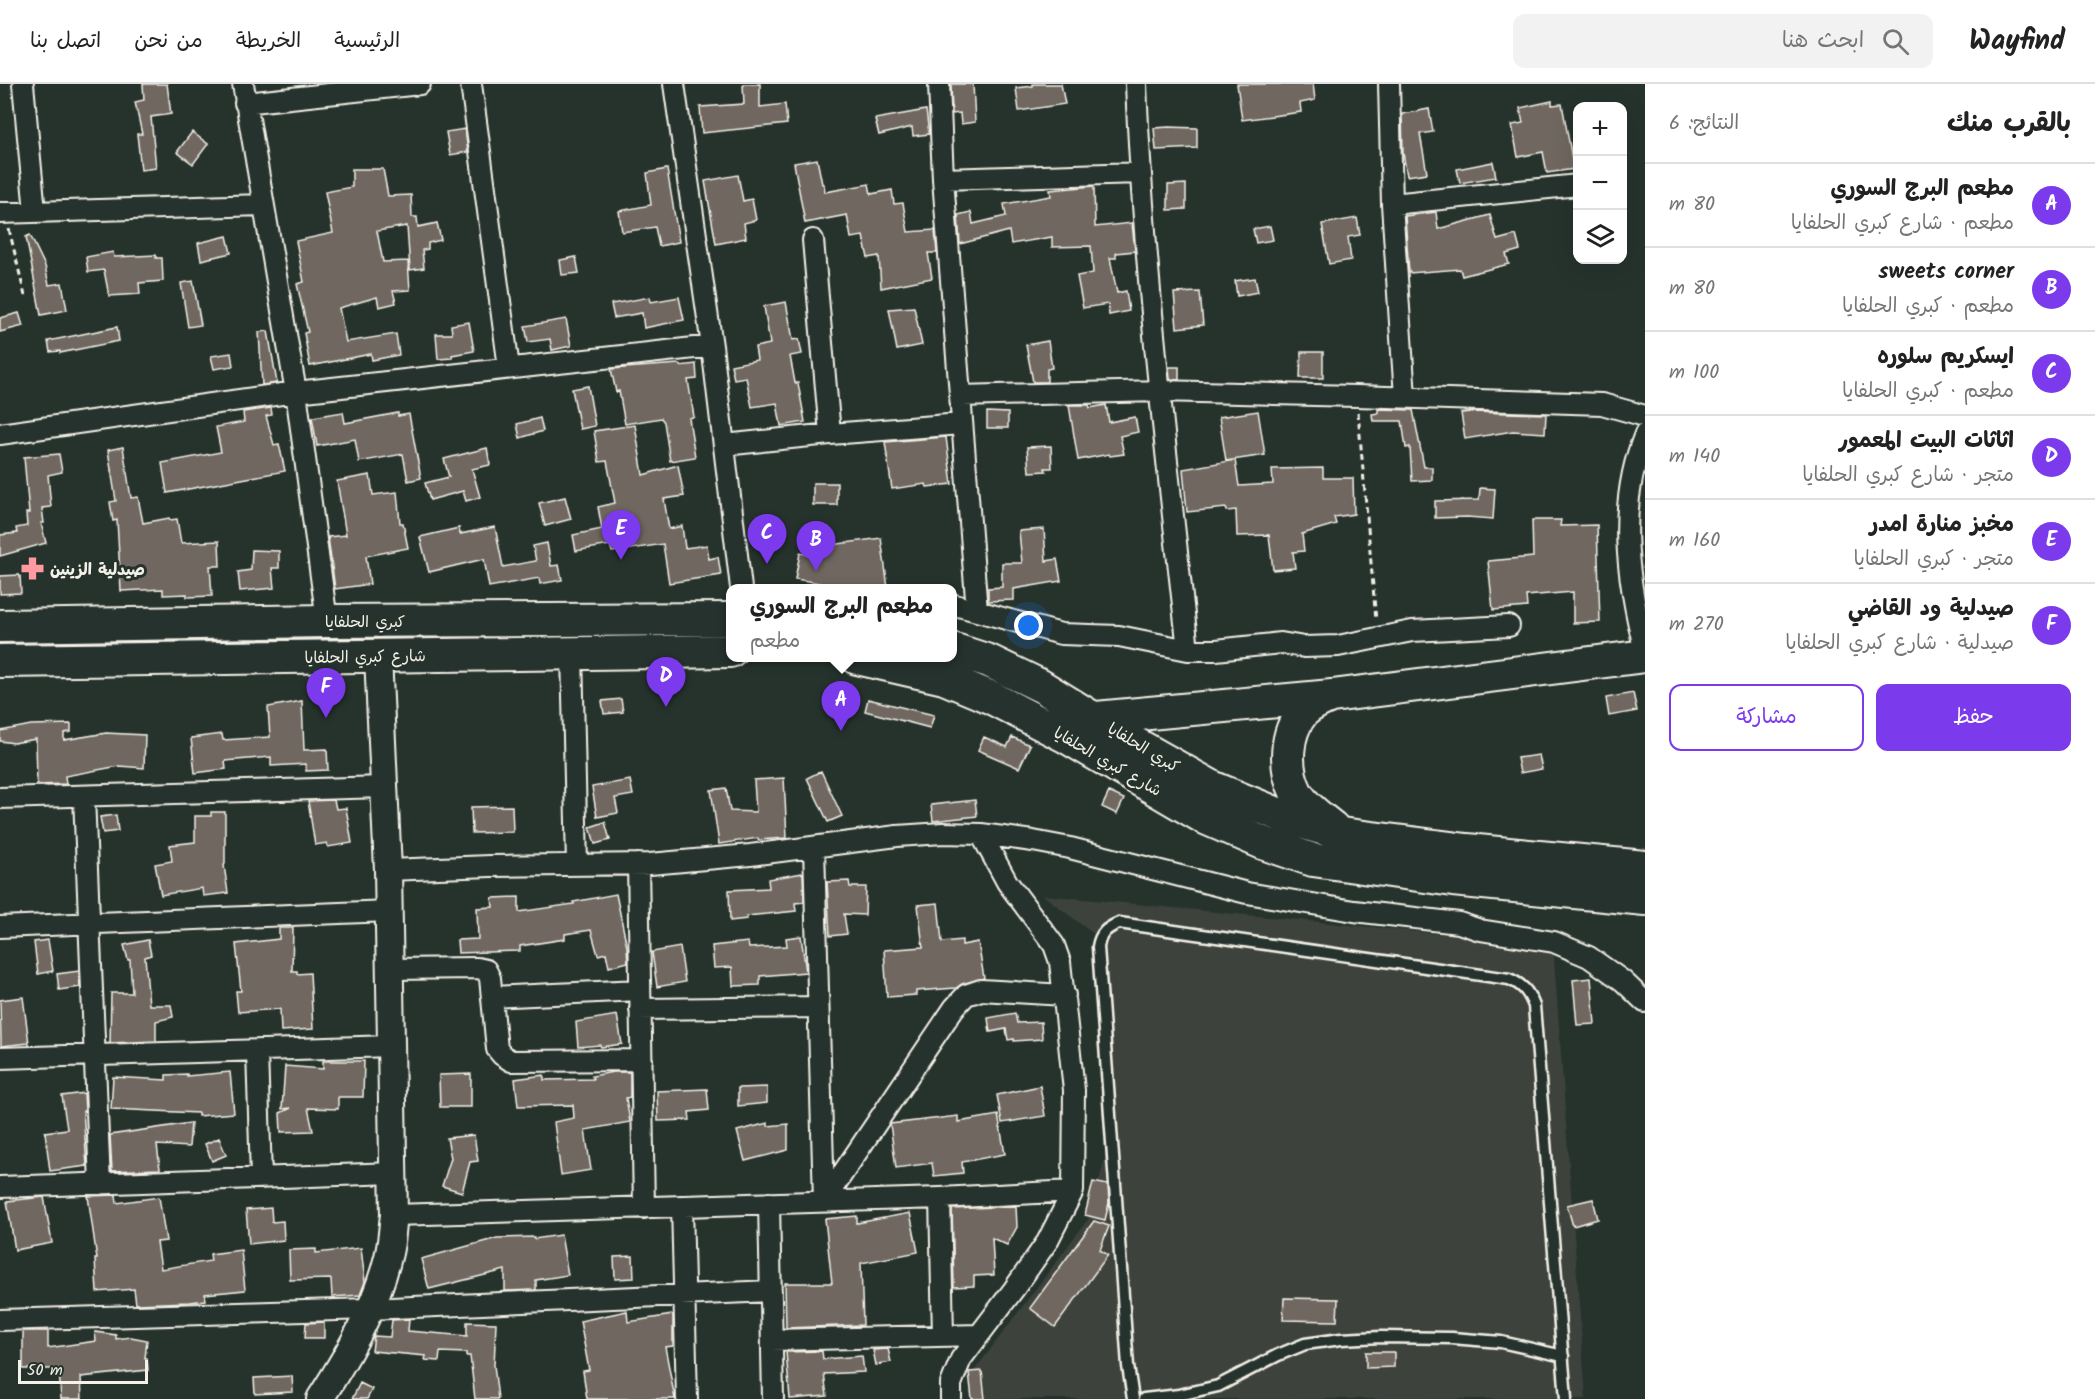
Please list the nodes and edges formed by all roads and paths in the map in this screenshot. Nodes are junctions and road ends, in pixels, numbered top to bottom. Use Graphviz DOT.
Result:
graph roads {
  1 [pos="23,84"];
  2 [pos="420,84"];
  3 [pos="471,84"];
  4 [pos="674,84"];
  5 [pos="939,84"];
  6 [pos="1136,84"];
  7 [pos="1389,84"];
  8 [pos="244,94"];
  9 [pos="1140,173"];
  10 [pos="943,179"];
  11 [pos="1573,186"];
  12 [pos="1392,204"];
  13 [pos="263,205"];
  14 [pos="34,212"];
  15 [pos="2,213"];
  16 [pos="813,240"];
  17 [pos="25,296"];
  18 [pos="712,346"];
  19 [pos="509,368"];
  20 [pos="1159,391"];
  21 [pos="296,392"];
  22 [pos="960,396"];
  23 [pos="1356,396"];
  24 [pos="1405,397"];
  25 [pos="1645,416"];
  26 [pos="961,424"];
  27 [pos="0,434"];
  28 [pos="830,434"];
  29 [pos="1645,434"];
  30 [pos="724,445"];
  31 [pos="741,584"];
  32 [pos="957,605"];
  33 [pos="977,611"];
  34 [pos="726,619"];
  35 [pos="327,621"];
  36 [pos="0,626"];
  37 [pos="1509,626"];
  38 [pos="1378,638"];
  39 [pos="1188,650"];
  40 [pos="726,651"];
  41 [pos="957,651"];
  42 [pos="1645,651"];
  43 [pos="572,653"];
  44 [pos="378,656"];
  45 [pos="1645,656"];
  46 [pos="0,661"];
  47 [pos="878,662"];
  48 [pos="1332,696"];
  49 [pos="1096,718"];
  50 [pos="384,787"];
  51 [pos="84,796"];
  52 [pos="0,798"];
  53 [pos="981,834"];
  54 [pos="1341,834"];
  55 [pos="814,848"];
  56 [pos="638,864"];
  57 [pos="577,865"];
  58 [pos="1645,867"];
  59 [pos="388,870"];
  60 [pos="1645,899"];
  61 [pos="389,911"];
  62 [pos="89,923"];
  63 [pos="1459,923"];
  64 [pos="0,927"];
  65 [pos="390,969"];
  66 [pos="1645,986"];
  67 [pos="1065,995"];
  68 [pos="492,997"];
  69 [pos="640,999"];
  70 [pos="1645,1002"];
  71 [pos="818,1007"];
  72 [pos="392,1046"];
  73 [pos="257,1051"];
  74 [pos="95,1055"];
  75 [pos="0,1058"];
  76 [pos="642,1060"];
  77 [pos="395,1173"];
  78 [pos="261,1178"];
  79 [pos="100,1184"];
  80 [pos="0,1187"];
  81 [pos="1073,1191"];
  82 [pos="940,1198"];
  83 [pos="824,1201"];
  84 [pos="769,1203"];
  85 [pos="682,1206"];
  86 [pos="644,1208"];
  87 [pos="394,1215"];
  88 [pos="771,1291"];
  89 [pos="686,1295"];
  90 [pos="369,1309"];
  91 [pos="0,1320"];
  92 [pos="979,1335"];
  93 [pos="943,1336"];
  94 [pos="772,1340"];
  95 [pos="1563,1356"];
  96 [pos="320,1399"];
  97 [pos="687,1399"];
  98 [pos="773,1399"];
  99 [pos="951,1399"];
  100 [pos="1133,1399"];
  101 [pos="1144,1399"];
  102 [pos="1566,1399"];
  1 -- 14 [label="street"];
  2 -- 8 [label="street"];
  3 -- 19 [label="street"];
  4 -- 18 [label="street"];
  5 -- 10 [label="street"];
  6 -- 9 [label="street"];
  7 -- 12 [label="street"];
  8 -- 13 [label="street"];
  9 -- 10 [label="street"];
  9 -- 20 [label="street"];
  10 -- 22 [label="street"];
  11 -- 12 [label="street"];
  12 -- 24 [label="street"];
  13 -- 14 [label="street"];
  13 -- 21 [label="street"];
  14 -- 15 [label="street"];
  15 -- 17 [label="path"];
  16 -- 28 [label="street"];
  18 -- 19 [label="street"];
  18 -- 30 [label="street"];
  19 -- 21 [label="street"];
  20 -- 22 [label="street"];
  20 -- 23 [label="street"];
  20 -- 39 [label="street"];
  21 -- 27 [label="street"];
  21 -- 35 [label="street"];
  22 -- 26 [label="street"];
  23 -- 24 [label="street"];
  23 -- 38 [label="path"];
  24 -- 25 [label="street"];
  26 -- 28 [label="street"];
  26 -- 33 [label="street"];
  28 -- 30 [label="street"];
  29 -- 42 [label="street"];
  30 -- 31 [label="street"];
  32 -- 33 [label="street"];
  33 -- 39 [label="street"];
  34 -- 35 [label="main road, كبري الحلفايا"];
  35 -- 36 [label="main road, كبري الحلفايا"];
  37 -- 38 [label="street"];
  38 -- 39 [label="street"];
  40 -- 43 [label="main road, شارع كبري الحلفايا"];
  41 -- 49 [label="main road, كبري الحلفايا"];
  43 -- 44 [label="main road, شارع كبري الحلفايا"];
  43 -- 57 [label="street"];
  44 -- 46 [label="main road, شارع كبري الحلفايا"];
  44 -- 50 [label="street"];
  45 -- 48 [label="main road"];
  47 -- 60 [label="main road, شارع كبري الحلفايا"];
  48 -- 49 [label="main road"];
  48 -- 54 [label="main road"];
  49 -- 54 [label="main road, كبري الحلفايا"];
  50 -- 51 [label="street"];
  50 -- 59 [label="street"];
  51 -- 52 [label="street"];
  51 -- 62 [label="street"];
  53 -- 55 [label="street"];
  53 -- 63 [label="street"];
  53 -- 67 [label="street"];
  54 -- 58 [label="main road, كبري الحلفايا"];
  55 -- 56 [label="street"];
  55 -- 71 [label="street"];
  56 -- 57 [label="street"];
  56 -- 69 [label="street"];
  57 -- 59 [label="street"];
  59 -- 61 [label="street"];
  61 -- 62 [label="street"];
  61 -- 65 [label="street"];
  62 -- 64 [label="street"];
  62 -- 74 [label="street"];
  63 -- 66 [label="street"];
  63 -- 70 [label="street"];
  65 -- 68 [label="street"];
  65 -- 72 [label="street"];
  67 -- 81 [label="street"];
  67 -- 83 [label="street"];
  68 -- 69 [label="street"];
  68 -- 76 [label="street"];
  69 -- 71 [label="street"];
  69 -- 76 [label="street"];
  71 -- 83 [label="street"];
  72 -- 73 [label="street"];
  72 -- 77 [label="street"];
  73 -- 74 [label="street"];
  73 -- 78 [label="street"];
  74 -- 75 [label="street"];
  74 -- 79 [label="street"];
  76 -- 86 [label="street"];
  77 -- 78 [label="street"];
  77 -- 87 [label="street"];
  78 -- 79 [label="street"];
  79 -- 80 [label="street"];
  81 -- 82 [label="street"];
  81 -- 92 [label="street"];
  82 -- 83 [label="street"];
  82 -- 93 [label="street"];
  83 -- 84 [label="street"];
  84 -- 85 [label="street"];
  84 -- 88 [label="street"];
  85 -- 86 [label="street"];
  85 -- 89 [label="street"];
  86 -- 87 [label="street"];
  87 -- 90 [label="street"];
  88 -- 89 [label="street"];
  88 -- 94 [label="street"];
  89 -- 90 [label="street"];
  89 -- 97 [label="street"];
  90 -- 91 [label="street"];
  90 -- 96 [label="street"];
  92 -- 93 [label="street"];
  92 -- 99 [label="street"];
  93 -- 94 [label="street"];
  94 -- 98 [label="street"];
  95 -- 100 [label="lane"];
  95 -- 101 [label="lane"];
  95 -- 102 [label="lane"];
}
